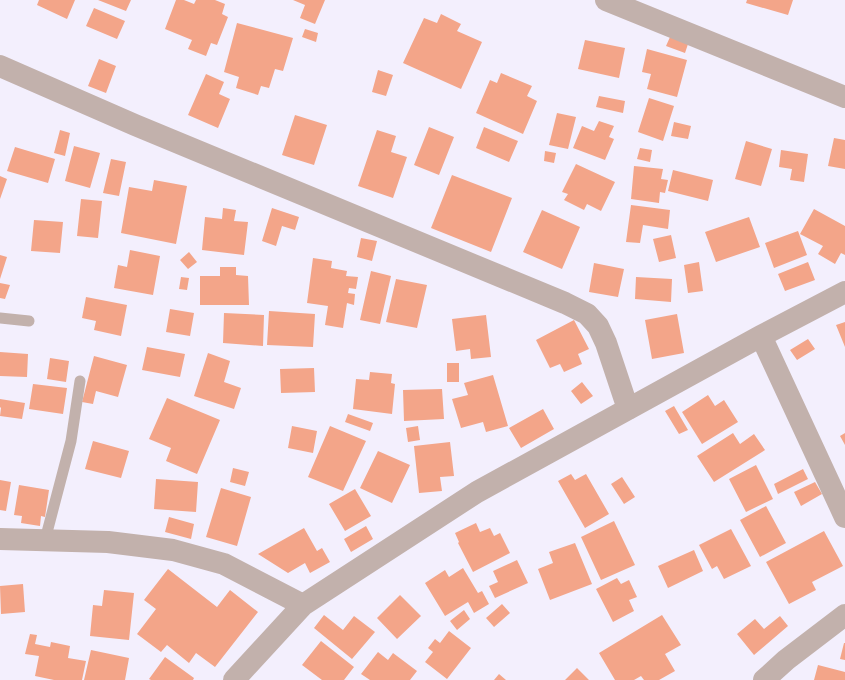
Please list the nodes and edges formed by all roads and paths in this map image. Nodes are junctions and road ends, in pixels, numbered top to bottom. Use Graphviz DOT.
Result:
graph roads {
  1 [pos="606,0"];
  2 [pos="0,66"];
  3 [pos="845,97"];
  4 [pos="845,292"];
  5 [pos="0,318"];
  6 [pos="29,320"];
  7 [pos="761,336"];
  8 [pos="80,381"];
  9 [pos="628,409"];
  10 [pos="845,517"];
  11 [pos="0,539"];
  12 [pos="46,540"];
  13 [pos="303,605"];
  14 [pos="845,615"];
  15 [pos="234,680"];
  16 [pos="764,680"];
  1 -- 3 [label="street"];
  2 -- 9 [label="street"];
  4 -- 7 [label="street"];
  5 -- 6 [label="lane"];
  7 -- 9 [label="street"];
  7 -- 10 [label="street"];
  8 -- 12 [label="lane"];
  9 -- 13 [label="street"];
  11 -- 12 [label="street"];
  12 -- 13 [label="street"];
  13 -- 15 [label="street"];
  14 -- 16 [label="street"];
}
